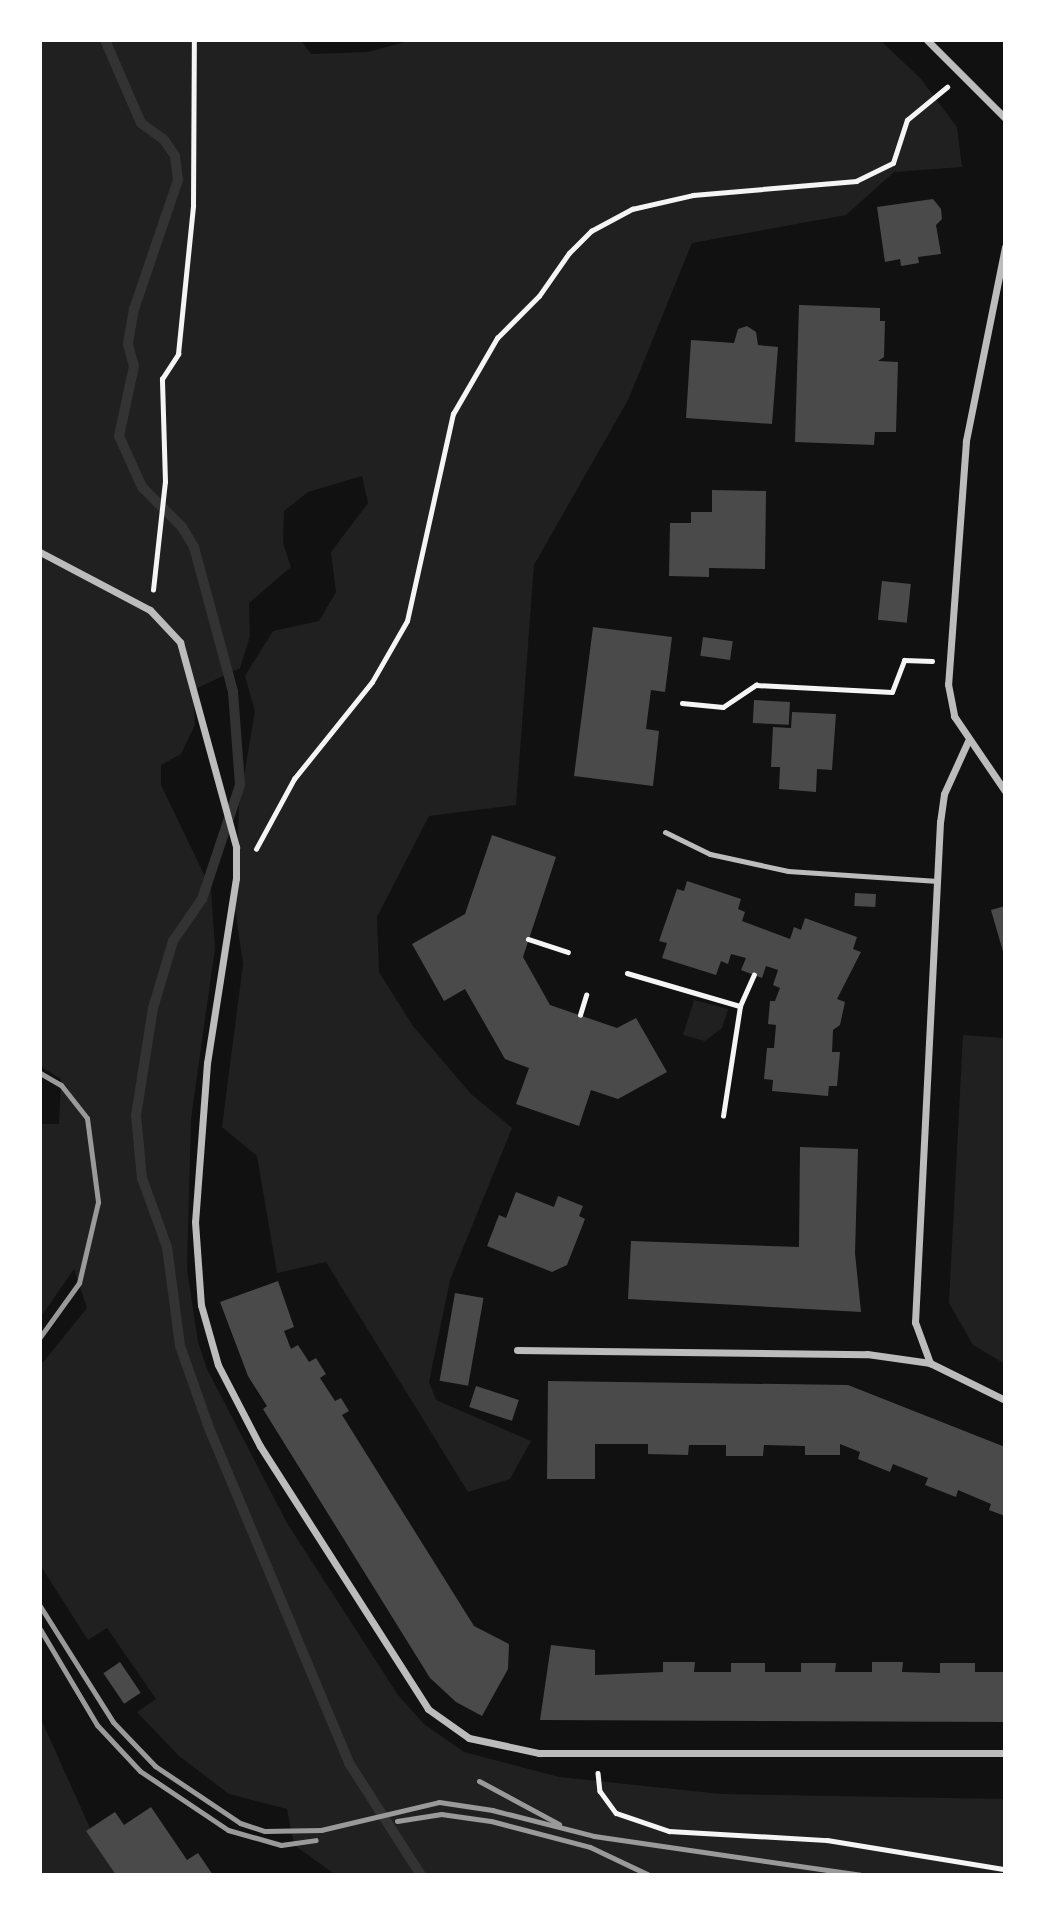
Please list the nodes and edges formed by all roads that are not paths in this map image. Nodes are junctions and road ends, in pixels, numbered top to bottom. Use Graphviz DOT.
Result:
graph roads {
  1 [pos="927,40"];
  2 [pos="1005,118"];
  3 [pos="1005,247"];
  4 [pos="40,552"];
  5 [pos="968,741"];
  6 [pos="1005,791"];
  7 [pos="666,832"];
  8 [pos="937,881"];
  9 [pos="517,1350"];
  10 [pos="930,1363"];
  11 [pos="1005,1400"];
  12 [pos="1005,1753"];
  1 -- 2 [label="street"];
  3 -- 5 [label="street"];
  4 -- 12 [label="street"];
  5 -- 6 [label="street"];
  5 -- 8 [label="street"];
  7 -- 8 [label="lane"];
  8 -- 10 [label="street"];
  9 -- 10 [label="street"];
  10 -- 11 [label="street"];
}
